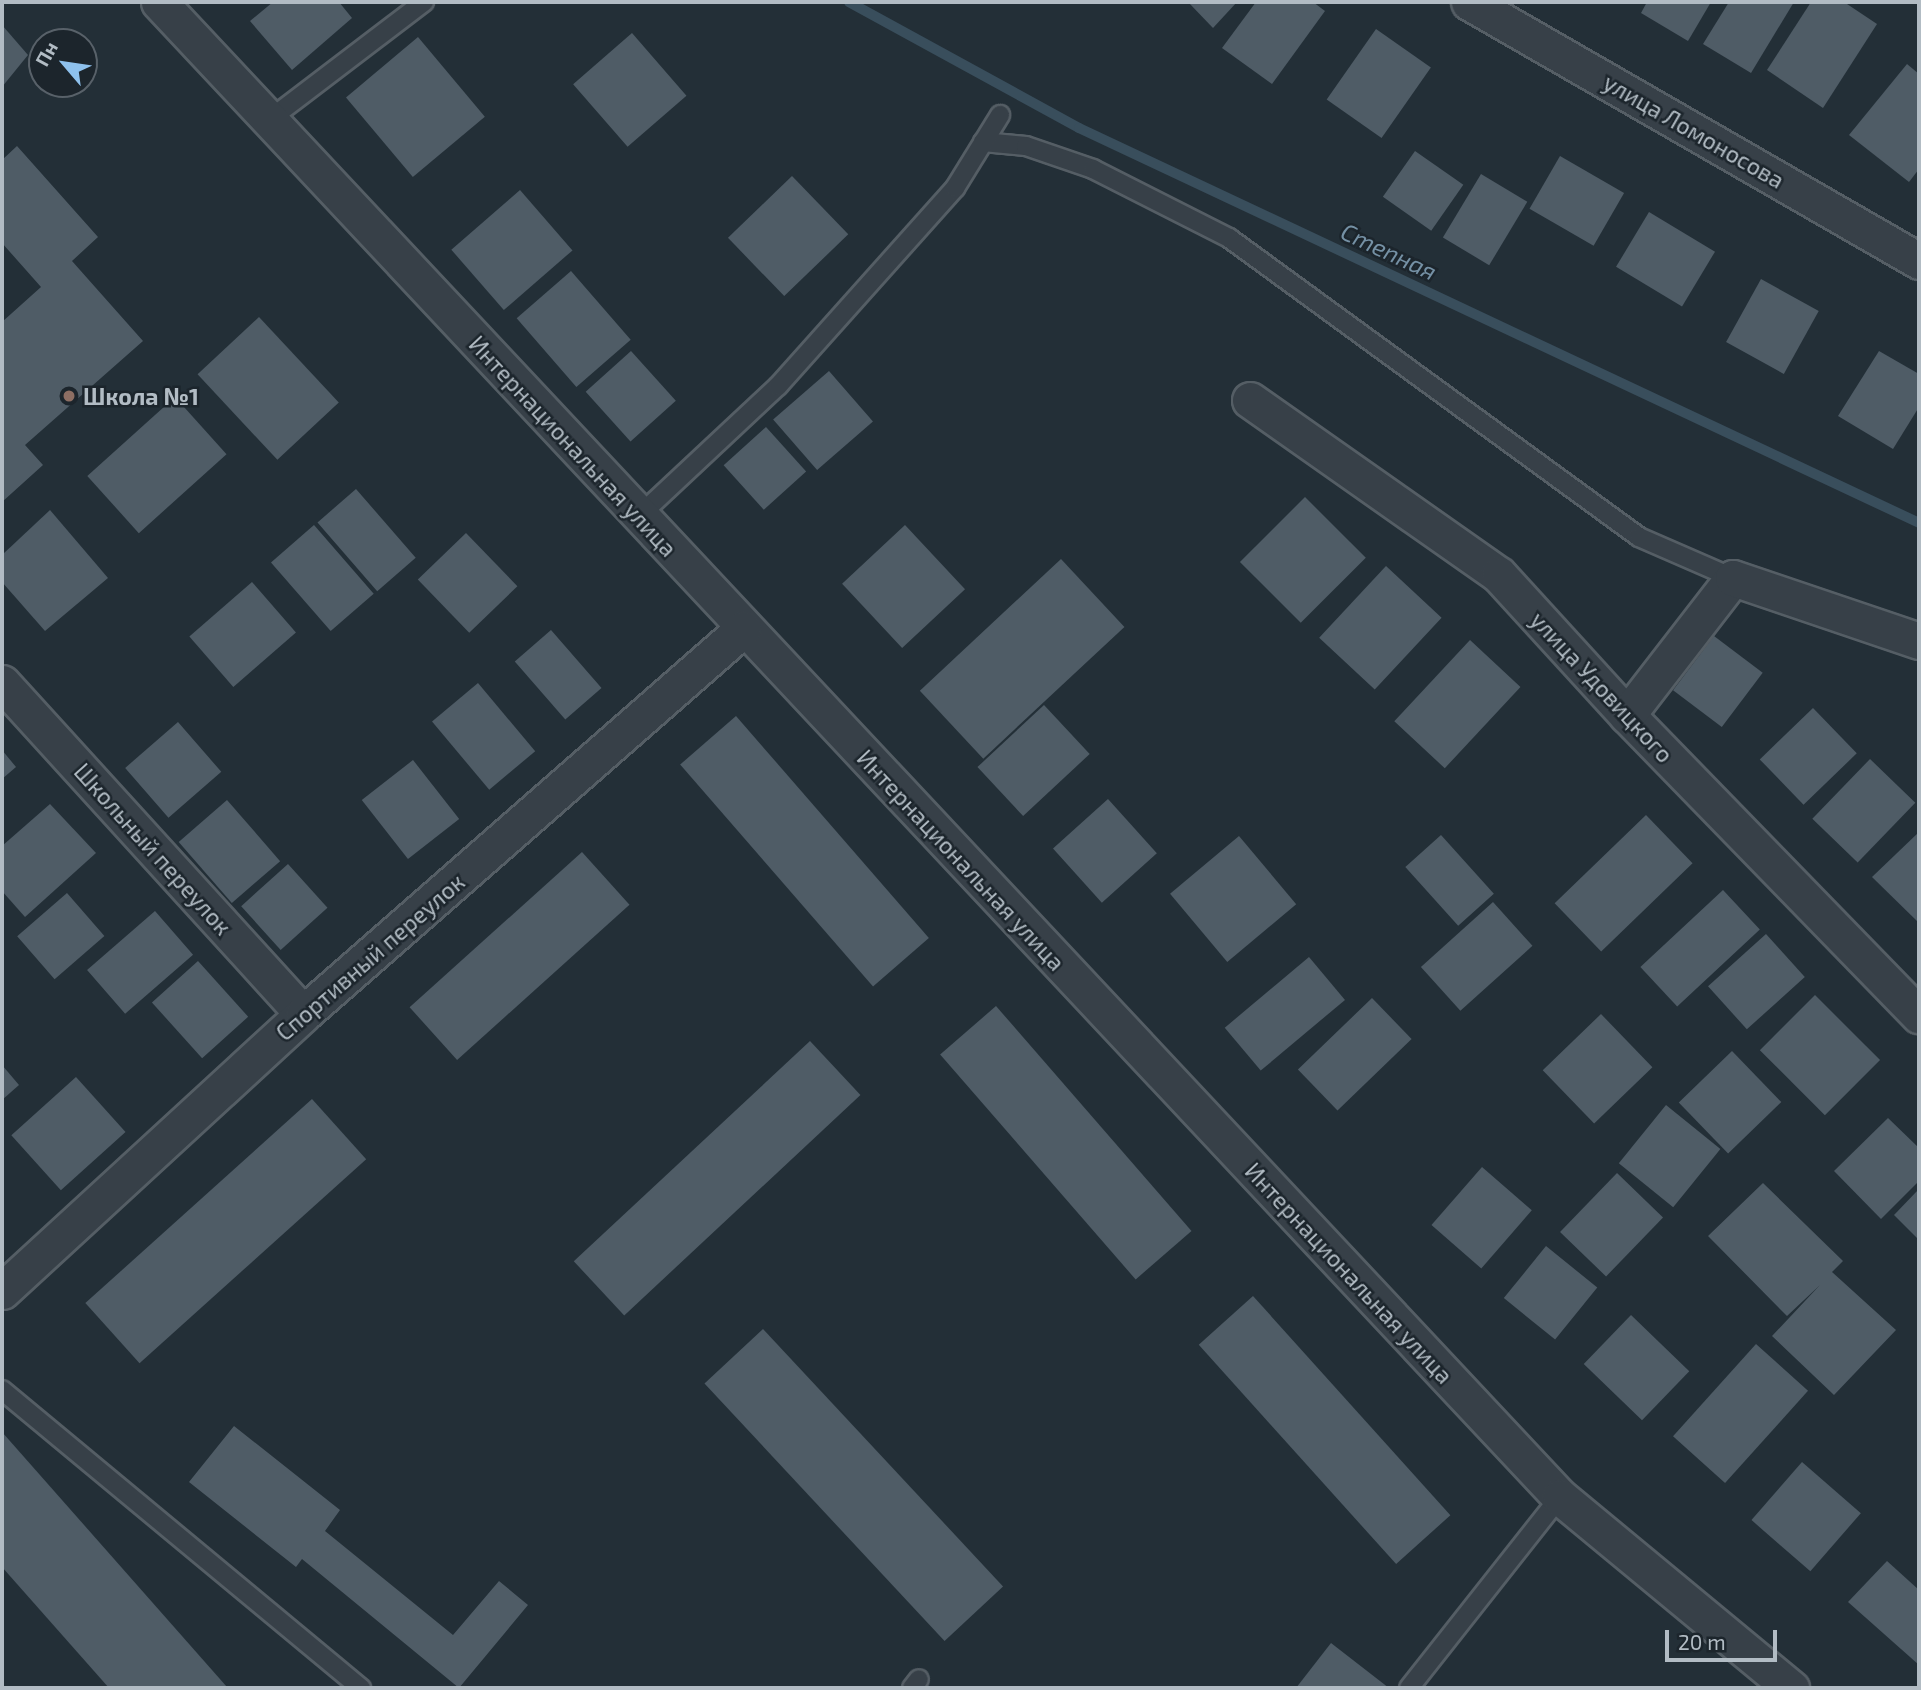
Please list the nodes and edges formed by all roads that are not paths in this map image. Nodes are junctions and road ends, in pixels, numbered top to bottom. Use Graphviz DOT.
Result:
graph roads {
  1 [pos="159,2"];
  2 [pos="424,2"];
  3 [pos="1469,2"];
  4 [pos="1000,115"];
  5 [pos="269,120"];
  6 [pos="983,142"];
  7 [pos="1919,261"];
  8 [pos="1250,400"];
  9 [pos="639,516"];
  10 [pos="1733,578"];
  11 [pos="743,629"];
  12 [pos="1919,641"];
  13 [pos="2,683"];
  14 [pos="1627,715"];
  15 [pos="303,1014"];
  16 [pos="1919,1015"];
  17 [pos="2,1291"];
  18 [pos="2,1390"];
  19 [pos="1560,1497"];
  20 [pos="361,1688"];
  21 [pos="1409,1688"];
  22 [pos="1791,1688"];
  1 -- 5 [label="street, Интернациональная улица"];
  2 -- 5 [label="lane"];
  3 -- 7 [label="street, улица Ломоносова"];
  4 -- 6 [label="lane"];
  5 -- 9 [label="street, Интернациональная улица"];
  6 -- 9 [label="lane"];
  6 -- 10 [label="lane"];
  8 -- 14 [label="street, улица Удовицкого"];
  9 -- 11 [label="street, Интернациональная улица"];
  10 -- 12 [label="street"];
  10 -- 14 [label="street"];
  11 -- 15 [label="street, Спортивный переулок"];
  11 -- 19 [label="street, Интернациональная улица"];
  13 -- 15 [label="street, Школьный переулок"];
  14 -- 16 [label="street, улица Удовицкого"];
  15 -- 17 [label="street, Спортивный переулок"];
  18 -- 20 [label="lane"];
  19 -- 21 [label="lane"];
  19 -- 22 [label="street, Интернациональная улица"];
}
